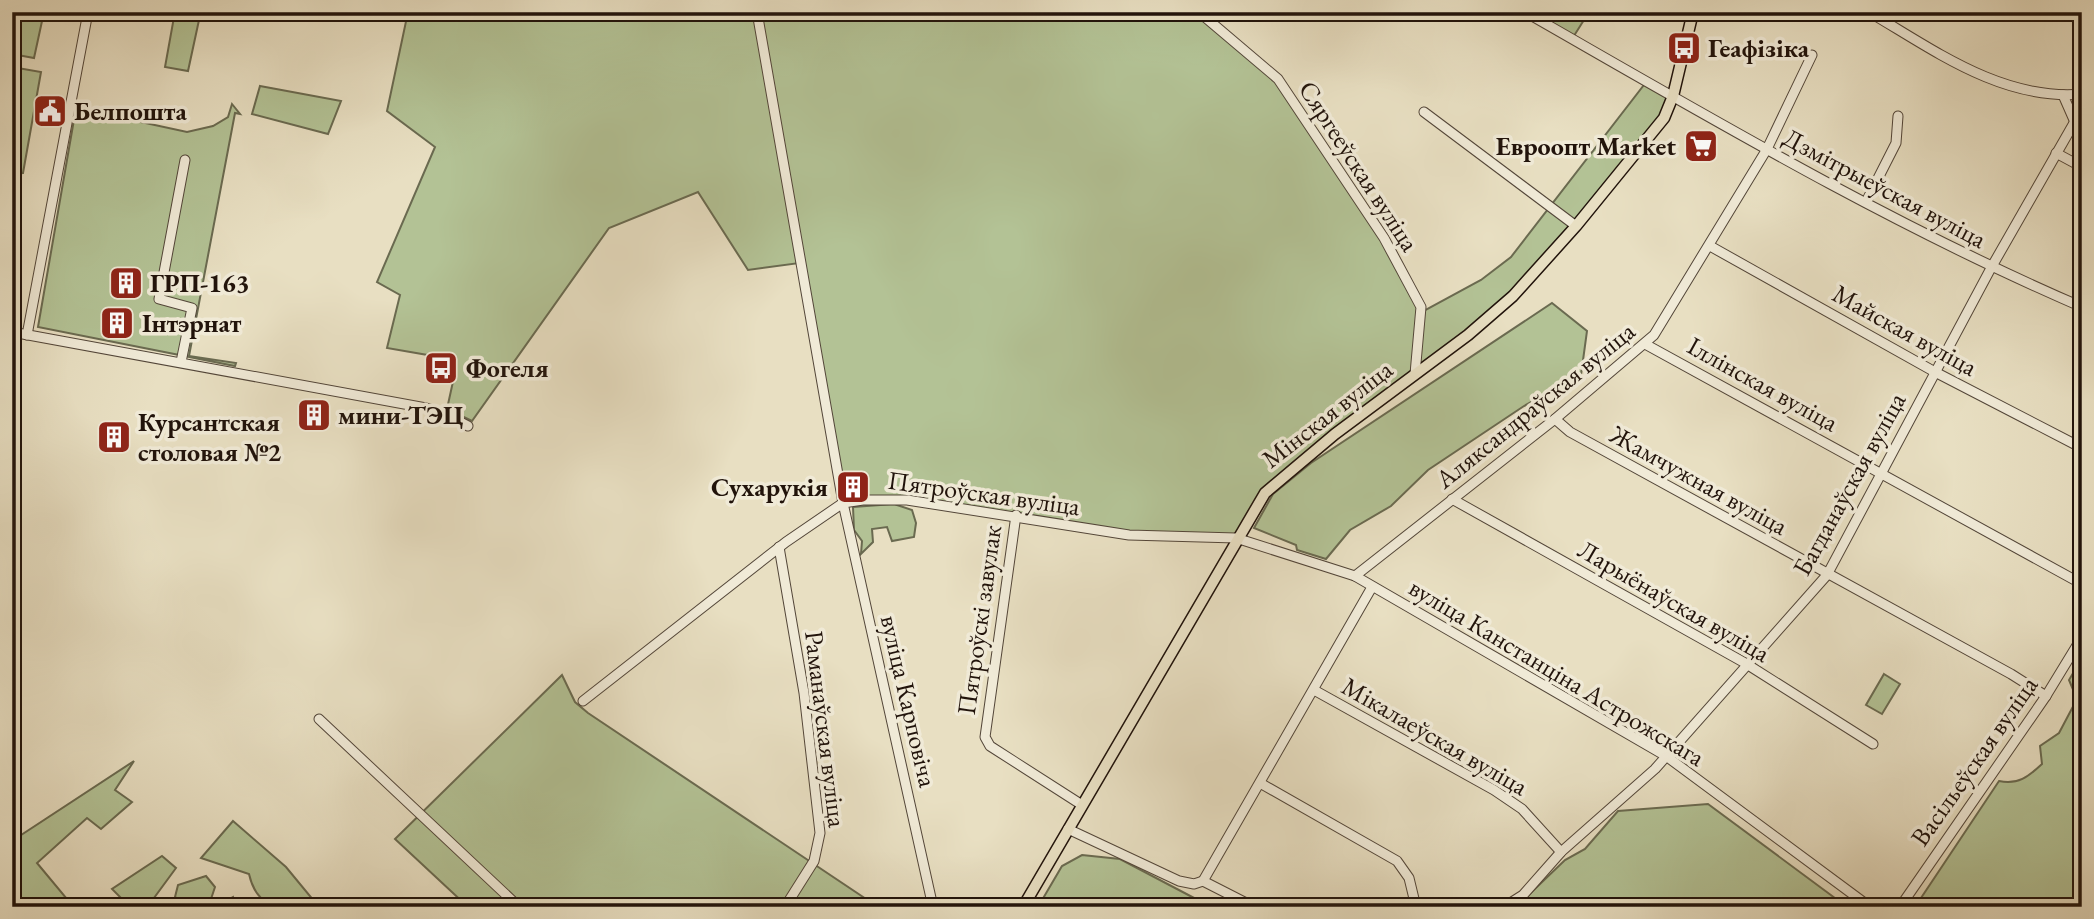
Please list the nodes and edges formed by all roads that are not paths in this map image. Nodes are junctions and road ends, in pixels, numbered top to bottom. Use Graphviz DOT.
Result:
graph roads {
  1 [pos="88,12"];
  2 [pos="757,12"];
  3 [pos="1199,12"];
  4 [pos="1525,12"];
  5 [pos="1693,12"];
  6 [pos="1869,12"];
  7 [pos="1812,55"];
  8 [pos="2082,94"];
  9 [pos="2063,95"];
  10 [pos="1673,96"];
  11 [pos="2082,109"];
  12 [pos="1424,112"];
  13 [pos="1898,116"];
  14 [pos="2074,120"];
  15 [pos="1767,149"];
  16 [pos="2056,153"];
  17 [pos="185,160"];
  18 [pos="2082,167"];
  19 [pos="1866,202"];
  20 [pos="1576,226"];
  21 [pos="1710,246"];
  22 [pos="1991,268"];
  23 [pos="2082,307"];
  24 [pos="12,332"];
  25 [pos="27,335"];
  26 [pos="1645,344"];
  27 [pos="181,362"];
  28 [pos="1935,372"];
  29 [pos="1415,374"];
  30 [pos="1555,419"];
  31 [pos="468,426"];
  32 [pos="2082,447"];
  33 [pos="1880,472"];
  34 [pos="1452,499"];
  35 [pos="844,503"];
  36 [pos="1016,515"];
  37 [pos="1236,538"];
  38 [pos="779,547"];
  39 [pos="1827,575"];
  40 [pos="1355,576"];
  41 [pos="2082,584"];
  42 [pos="1372,587"];
  43 [pos="2082,637"];
  44 [pos="1745,663"];
  45 [pos="1314,690"];
  46 [pos="2046,696"];
  47 [pos="583,701"];
  48 [pos="319,719"];
  49 [pos="1873,744"];
  50 [pos="1666,756"];
  51 [pos="1260,783"];
  52 [pos="1082,805"];
  53 [pos="1068,829"];
  54 [pos="1561,852"];
  55 [pos="1203,881"];
  56 [pos="519,907"];
  57 [pos="785,907"];
  58 [pos="933,907"];
  59 [pos="1023,907"];
  60 [pos="1254,907"];
  61 [pos="1416,907"];
  62 [pos="1504,907"];
  63 [pos="1870,907"];
  64 [pos="1899,907"];
  1 -- 25 [label="street"];
  2 -- 35 [label="street, вуліца Карповіча"];
  3 -- 29 [label="street, Сяргееўская вуліца"];
  4 -- 10 [label="street, Дзмітрыеўская вуліца"];
  5 -- 10 [label="main road, Мінская вуліца"];
  6 -- 9 [label="street"];
  7 -- 15 [label="street, Аляксандраўская вуліца"];
  8 -- 9 [label="street"];
  9 -- 14 [label="street"];
  10 -- 15 [label="street, Дзмітрыеўская вуліца"];
  10 -- 20 [label="main road, Мінская вуліца"];
  11 -- 14 [label="street, Багданаўская вуліца"];
  12 -- 20 [label="street"];
  13 -- 19 [label="street"];
  14 -- 16 [label="street, Багданаўская вуліца"];
  15 -- 19 [label="street, Дзмітрыеўская вуліца"];
  15 -- 21 [label="street, Аляксандраўская вуліца"];
  16 -- 18 [label="street"];
  16 -- 22 [label="street, Багданаўская вуліца"];
  17 -- 27 [label="street"];
  19 -- 22 [label="street, Дзмітрыеўская вуліца"];
  20 -- 29 [label="main road, Мінская вуліца"];
  21 -- 26 [label="street, Аляксандраўская вуліца"];
  21 -- 28 [label="street, Майская вуліца"];
  22 -- 23 [label="street, Дзмітрыеўская вуліца"];
  22 -- 28 [label="street, Багданаўская вуліца"];
  24 -- 25 [label="street"];
  25 -- 27 [label="street"];
  26 -- 30 [label="street, Аляксандраўская вуліца"];
  26 -- 33 [label="street, Іллінская вуліца"];
  27 -- 31 [label="street"];
  28 -- 32 [label="street, Майская вуліца"];
  28 -- 33 [label="street, Багданаўская вуліца"];
  29 -- 37 [label="main road, Мінская вуліца"];
  30 -- 34 [label="street, Аляксандраўская вуліца"];
  30 -- 39 [label="street, Жамчужная вуліца"];
  33 -- 39 [label="street, Багданаўская вуліца"];
  33 -- 41 [label="street, Іллінская вуліца"];
  34 -- 40 [label="street, Аляксандраўская вуліца"];
  34 -- 44 [label="street, Ларыёнаўская вуліца"];
  35 -- 36 [label="street, Пятроўская вуліца"];
  35 -- 38 [label="street, Пятроўская вуліца"];
  35 -- 58 [label="street, вуліца Карповіча"];
  36 -- 37 [label="street, Пятроўская вуліца"];
  36 -- 52 [label="street, Пятроўскі завулак"];
  37 -- 40 [label="street, вуліца Канстанціна Астрожскага"];
  37 -- 52 [label="main road, Мінская вуліца"];
  38 -- 47 [label="street, Пятроўская вуліца"];
  38 -- 57 [label="street, Раманаўская вуліца"];
  39 -- 44 [label="street, Багданаўская вуліца"];
  39 -- 46 [label="street, Жамчужная вуліца"];
  40 -- 42 [label="street, вуліца Канстанціна Астрожскага"];
  42 -- 45 [label="street"];
  42 -- 50 [label="street, вуліца Канстанціна Астрожскага"];
  43 -- 46 [label="street, Васільеўская вуліца"];
  44 -- 49 [label="street, Ларыёнаўская вуліца"];
  44 -- 50 [label="street, Багданаўская вуліца"];
  45 -- 51 [label="street"];
  45 -- 54 [label="street, Мікалаеўская вуліца"];
  46 -- 64 [label="street, Васільеўская вуліца"];
  48 -- 56 [label="street"];
  50 -- 54 [label="street, Багданаўская вуліца"];
  50 -- 63 [label="street, вуліца Канстанціна Астрожскага"];
  51 -- 55 [label="street"];
  51 -- 61 [label="street"];
  52 -- 53 [label="main road, Мінская вуліца"];
  53 -- 55 [label="street"];
  53 -- 59 [label="main road, Мінская вуліца"];
  54 -- 62 [label="street, Багданаўская вуліца"];
  55 -- 60 [label="street"];
}
